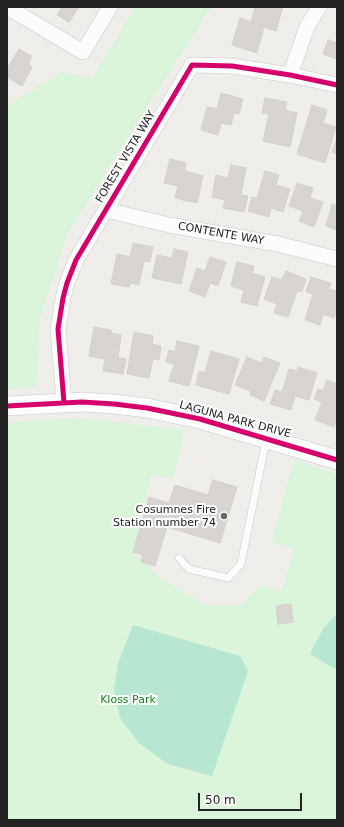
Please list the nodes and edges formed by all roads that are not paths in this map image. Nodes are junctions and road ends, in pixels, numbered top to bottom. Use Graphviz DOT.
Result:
graph roads {
  1 [pos="7,7"];
  2 [pos="110,7"];
  3 [pos="319,7"];
  4 [pos="290,75"];
  5 [pos="337,85"];
  6 [pos="106,210"];
  7 [pos="337,259"];
  8 [pos="64,403"];
  9 [pos="7,406"];
  10 [pos="266,438"];
  11 [pos="337,460"];
  12 [pos="179,558"];
  1 -- 2 [label="street"];
  3 -- 4 [label="street"];
  4 -- 5 [label="street, FOREST VISTA WAY"];
  4 -- 6 [label="street, FOREST VISTA WAY"];
  6 -- 7 [label="street, CONTENTE WAY"];
  6 -- 8 [label="street, FOREST VISTA WAY"];
  8 -- 9 [label="street, LAGUNA PARK DRIVE"];
  8 -- 10 [label="street, LAGUNA PARK DRIVE"];
  10 -- 11 [label="street, LAGUNA PARK DRIVE"];
  10 -- 12 [label="lane"];
}
